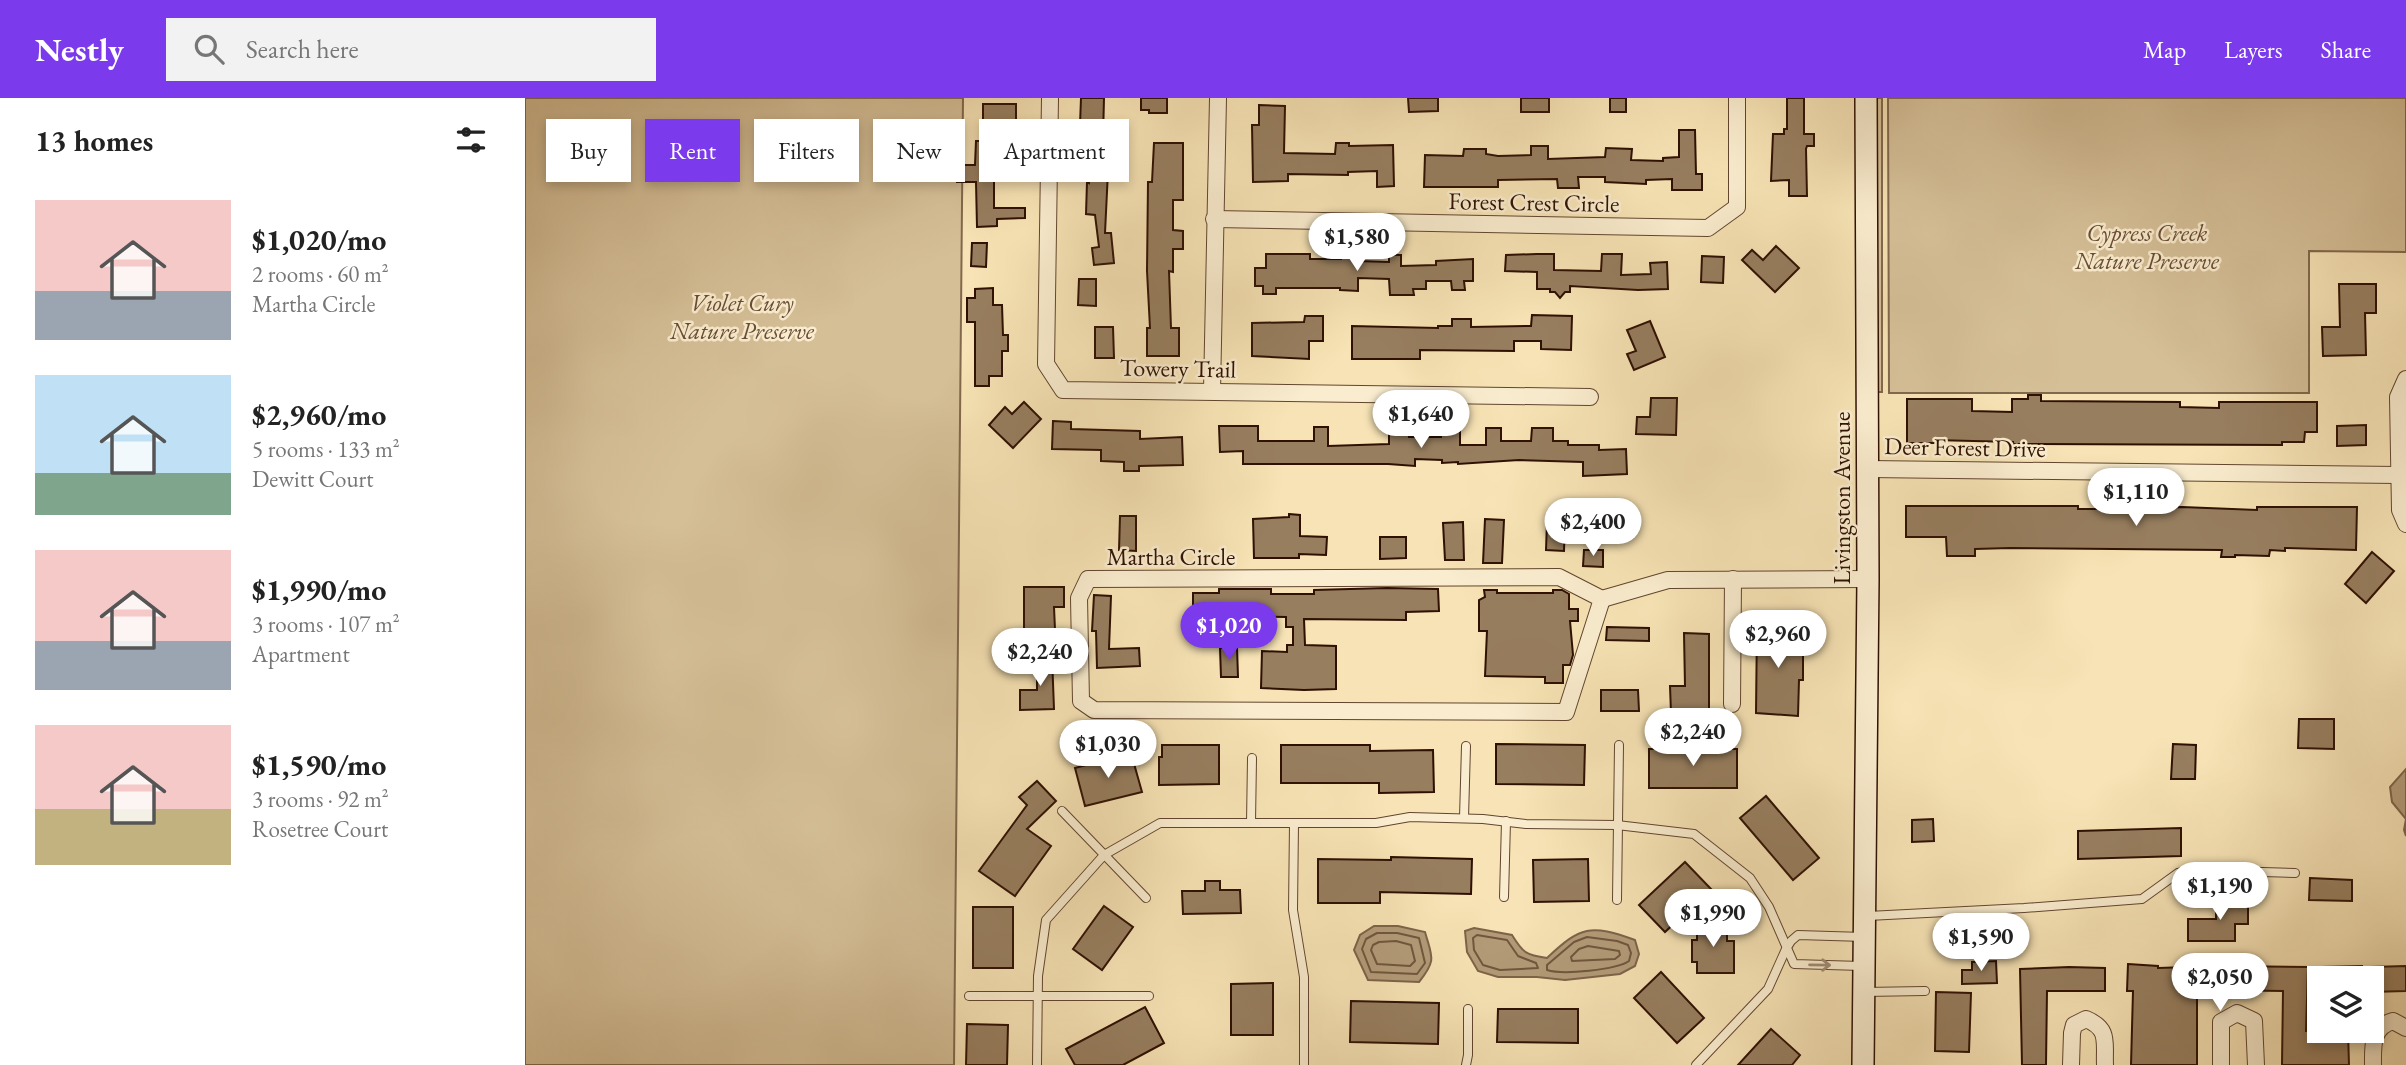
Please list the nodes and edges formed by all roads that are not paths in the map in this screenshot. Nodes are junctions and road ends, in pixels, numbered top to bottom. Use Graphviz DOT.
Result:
graph roads {
  1 [pos="1050,98"];
  2 [pos="1218,98"];
  3 [pos="1737,98"];
  4 [pos="1866,98"];
  5 [pos="1214,219"];
  6 [pos="2406,379"];
  7 [pos="1212,391"];
  8 [pos="1590,397"];
  9 [pos="1868,469"];
  10 [pos="2398,475"];
  11 [pos="2406,524"];
  12 [pos="1733,579"];
  13 [pos="1868,579"];
  14 [pos="1602,598"];
  15 [pos="1733,704"];
  16 [pos="1619,745"];
  17 [pos="1466,746"];
  18 [pos="1252,758"];
  19 [pos="1062,811"];
  20 [pos="1464,818"];
  21 [pos="1506,821"];
  22 [pos="1251,823"];
  23 [pos="1294,823"];
  24 [pos="1617,825"];
  25 [pos="1104,855"];
  26 [pos="2295,873"];
  27 [pos="1504,897"];
  28 [pos="1146,898"];
  29 [pos="1617,900"];
  30 [pos="1864,927"];
  31 [pos="1786,949"];
  32 [pos="1864,966"];
  33 [pos="1926,991"];
  34 [pos="1864,992"];
  35 [pos="969,996"];
  36 [pos="1038,996"];
  37 [pos="1149,996"];
  38 [pos="1468,1009"];
  39 [pos="2406,1028"];
  40 [pos="1037,1065"];
  41 [pos="1304,1065"];
  42 [pos="1466,1065"];
  43 [pos="1696,1065"];
  44 [pos="1863,1065"];
  45 [pos="2071,1065"];
  46 [pos="2105,1065"];
  47 [pos="2221,1065"];
  48 [pos="2256,1065"];
  49 [pos="2373,1065"];
  1 -- 7 [label="street, Towery Trail"];
  2 -- 5 [label="street"];
  3 -- 5 [label="street, Forest Crest Circle"];
  4 -- 9 [label="street, Livingston Avenue"];
  5 -- 7 [label="street"];
  6 -- 10 [label="street"];
  7 -- 8 [label="street, Towery Trail"];
  9 -- 10 [label="street, Deer Forest Drive"];
  9 -- 13 [label="street, Livingston Avenue"];
  10 -- 11 [label="street"];
  12 -- 13 [label="street"];
  12 -- 14 [label="street"];
  12 -- 15 [label="street"];
  13 -- 30 [label="street, Livingston Avenue"];
  14 -- 14 [label="street, Martha Circle"];
  16 -- 24 [label="lane"];
  17 -- 20 [label="lane"];
  18 -- 22 [label="lane"];
  19 -- 25 [label="lane"];
  20 -- 21 [label="lane"];
  20 -- 23 [label="lane"];
  21 -- 24 [label="lane"];
  21 -- 27 [label="lane"];
  22 -- 23 [label="lane"];
  22 -- 25 [label="lane"];
  23 -- 41 [label="lane"];
  24 -- 29 [label="lane"];
  24 -- 31 [label="lane"];
  25 -- 28 [label="lane"];
  25 -- 36 [label="lane"];
  26 -- 30 [label="lane"];
  30 -- 31 [label="lane"];
  30 -- 32 [label="street, Livingston Avenue"];
  31 -- 32 [label="lane, one-way"];
  31 -- 43 [label="lane"];
  32 -- 34 [label="street, Livingston Avenue"];
  33 -- 34 [label="lane"];
  34 -- 44 [label="street, Livingston Avenue"];
  35 -- 36 [label="lane"];
  36 -- 37 [label="lane"];
  36 -- 40 [label="lane"];
  38 -- 42 [label="lane"];
  39 -- 49 [label="street"];
  45 -- 46 [label="street"];
  47 -- 48 [label="street"];
}
